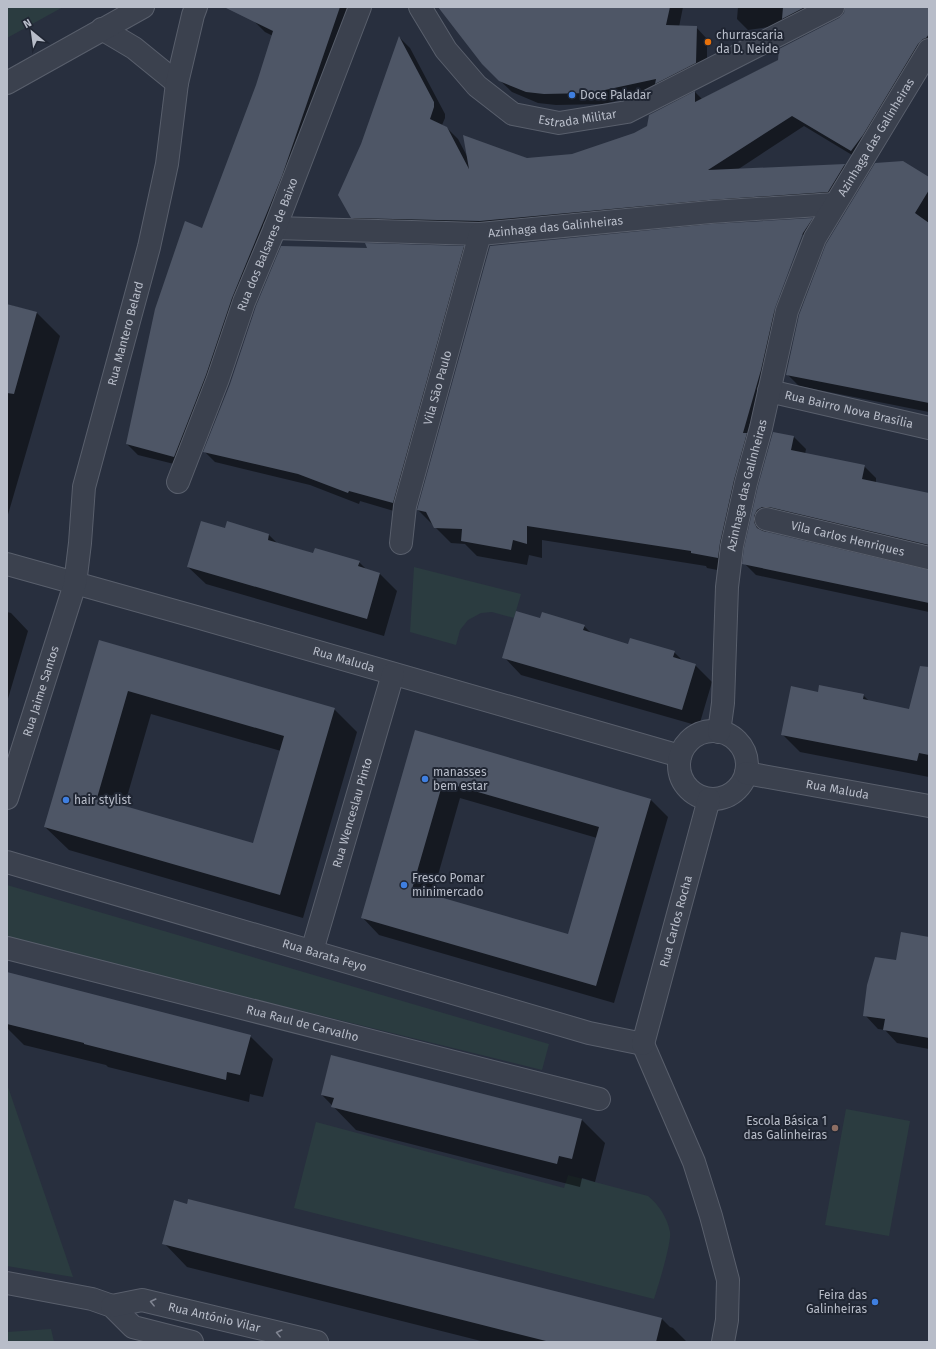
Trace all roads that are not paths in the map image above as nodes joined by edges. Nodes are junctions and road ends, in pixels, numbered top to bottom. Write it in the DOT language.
graph roads {
  1 [pos="143,7"];
  2 [pos="196,7"];
  3 [pos="360,7"];
  4 [pos="420,7"];
  5 [pos="833,7"];
  6 [pos="102,29"];
  7 [pos="929,50"];
  8 [pos="7,82"];
  9 [pos="178,83"];
  10 [pos="835,204"];
  11 [pos="275,228"];
  12 [pos="480,234"];
  13 [pos="769,391"];
  14 [pos="929,428"];
  15 [pos="178,482"];
  16 [pos="766,519"];
  17 [pos="401,543"];
  18 [pos="929,558"];
  19 [pos="7,564"];
  20 [pos="75,584"];
  21 [pos="393,674"];
  22 [pos="719,732"];
  23 [pos="680,756"];
  24 [pos="746,773"];
  25 [pos="7,798"];
  26 [pos="709,799"];
  27 [pos="929,806"];
  28 [pos="7,862"];
  29 [pos="7,948"];
  30 [pos="312,951"];
  31 [pos="643,1044"];
  32 [pos="599,1099"];
  33 [pos="7,1283"];
  34 [pos="112,1306"];
  35 [pos="192,1342"];
  36 [pos="317,1342"];
  37 [pos="723,1342"];
  1 -- 6 [label="street"];
  2 -- 9 [label="street, Rua Mantero Belard"];
  3 -- 11 [label="street, Rua dos Balsares de Baixo"];
  4 -- 5 [label="street, Estrada Militar"];
  6 -- 8 [label="street"];
  6 -- 9 [label="street"];
  7 -- 10 [label="street, Azinhaga das Galinheiras"];
  9 -- 20 [label="street, Rua Mantero Belard"];
  10 -- 12 [label="street, Azinhaga das Galinheiras"];
  10 -- 13 [label="street, Azinhaga das Galinheiras"];
  11 -- 12 [label="street, Azinhaga das Galinheiras"];
  11 -- 15 [label="street, Rua dos Balsares de Baixo"];
  12 -- 17 [label="street, Vila São Paulo"];
  13 -- 14 [label="street, Rua Bairro Nova Brasília"];
  13 -- 22 [label="street, Azinhaga das Galinheiras"];
  16 -- 18 [label="street, Vila Carlos Henriques"];
  19 -- 20 [label="street, Rua Maluda"];
  20 -- 21 [label="street, Rua Maluda"];
  20 -- 25 [label="street, Rua Jaime Santos"];
  21 -- 23 [label="street, Rua Maluda"];
  21 -- 30 [label="street, Rua Wenceslau Pinto"];
  22 -- 23 [label="street"];
  22 -- 24 [label="street"];
  23 -- 26 [label="street"];
  24 -- 26 [label="street"];
  24 -- 27 [label="street, Rua Maluda"];
  26 -- 31 [label="street, Rua Carlos Rocha"];
  28 -- 30 [label="street, Rua Barata Feyo"];
  29 -- 32 [label="street, Rua Raul de Carvalho"];
  30 -- 31 [label="street, Rua Barata Feyo"];
  31 -- 37 [label="street"];
  33 -- 34 [label="street, Rua António Vilar"];
  34 -- 35 [label="street, Rua António Vilar"];
  36 -- 34 [label="street, Rua António Vilar, one-way"];
}
